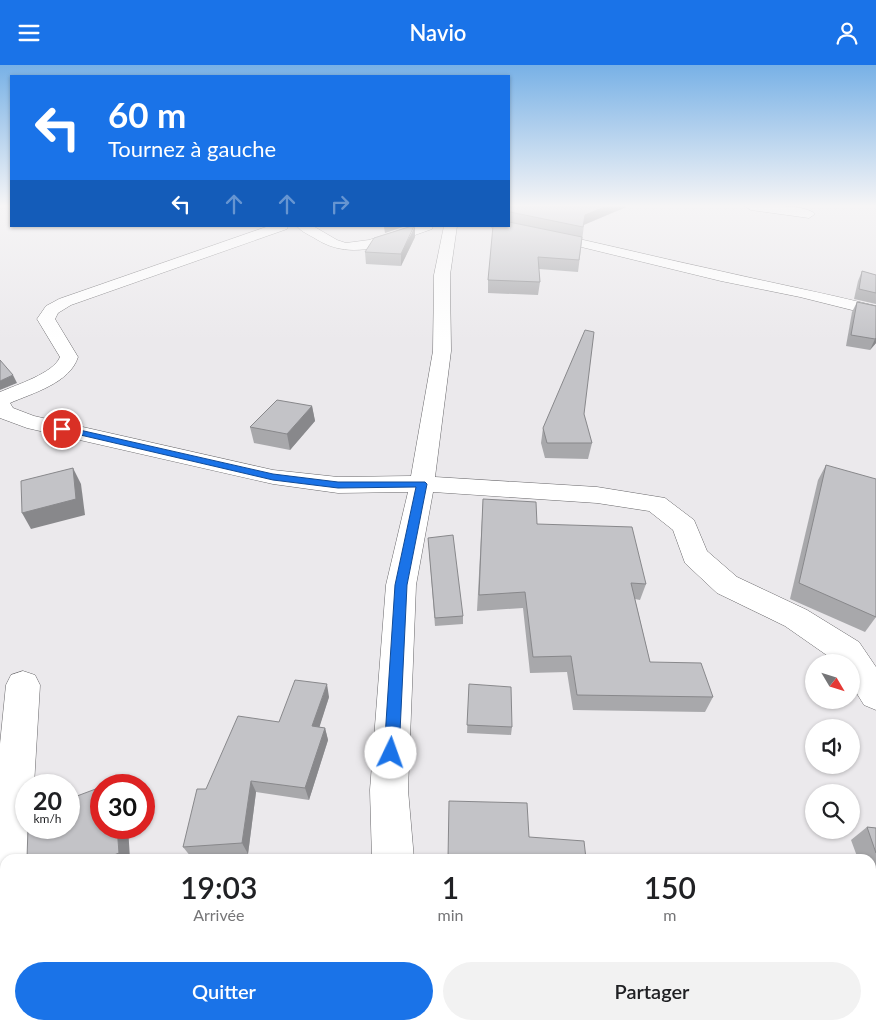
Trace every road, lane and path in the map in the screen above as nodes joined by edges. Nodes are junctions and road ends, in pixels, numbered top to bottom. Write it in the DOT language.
graph roads {
  1 [pos="211,251"];
  2 [pos="446,251"];
  3 [pos="616,251"];
  4 [pos="876,311"];
  5 [pos="0,402"];
  6 [pos="422,484"];
  7 [pos="22,685"];
  8 [pos="876,695"];
  9 [pos="9,854"];
  10 [pos="393,854"];
  1 -- 5 [label="street"];
  2 -- 6 [label="street"];
  3 -- 4 [label="street"];
  5 -- 6 [label="street"];
  6 -- 8 [label="street"];
  6 -- 10 [label="street"];
  7 -- 9 [label="street"];
}
